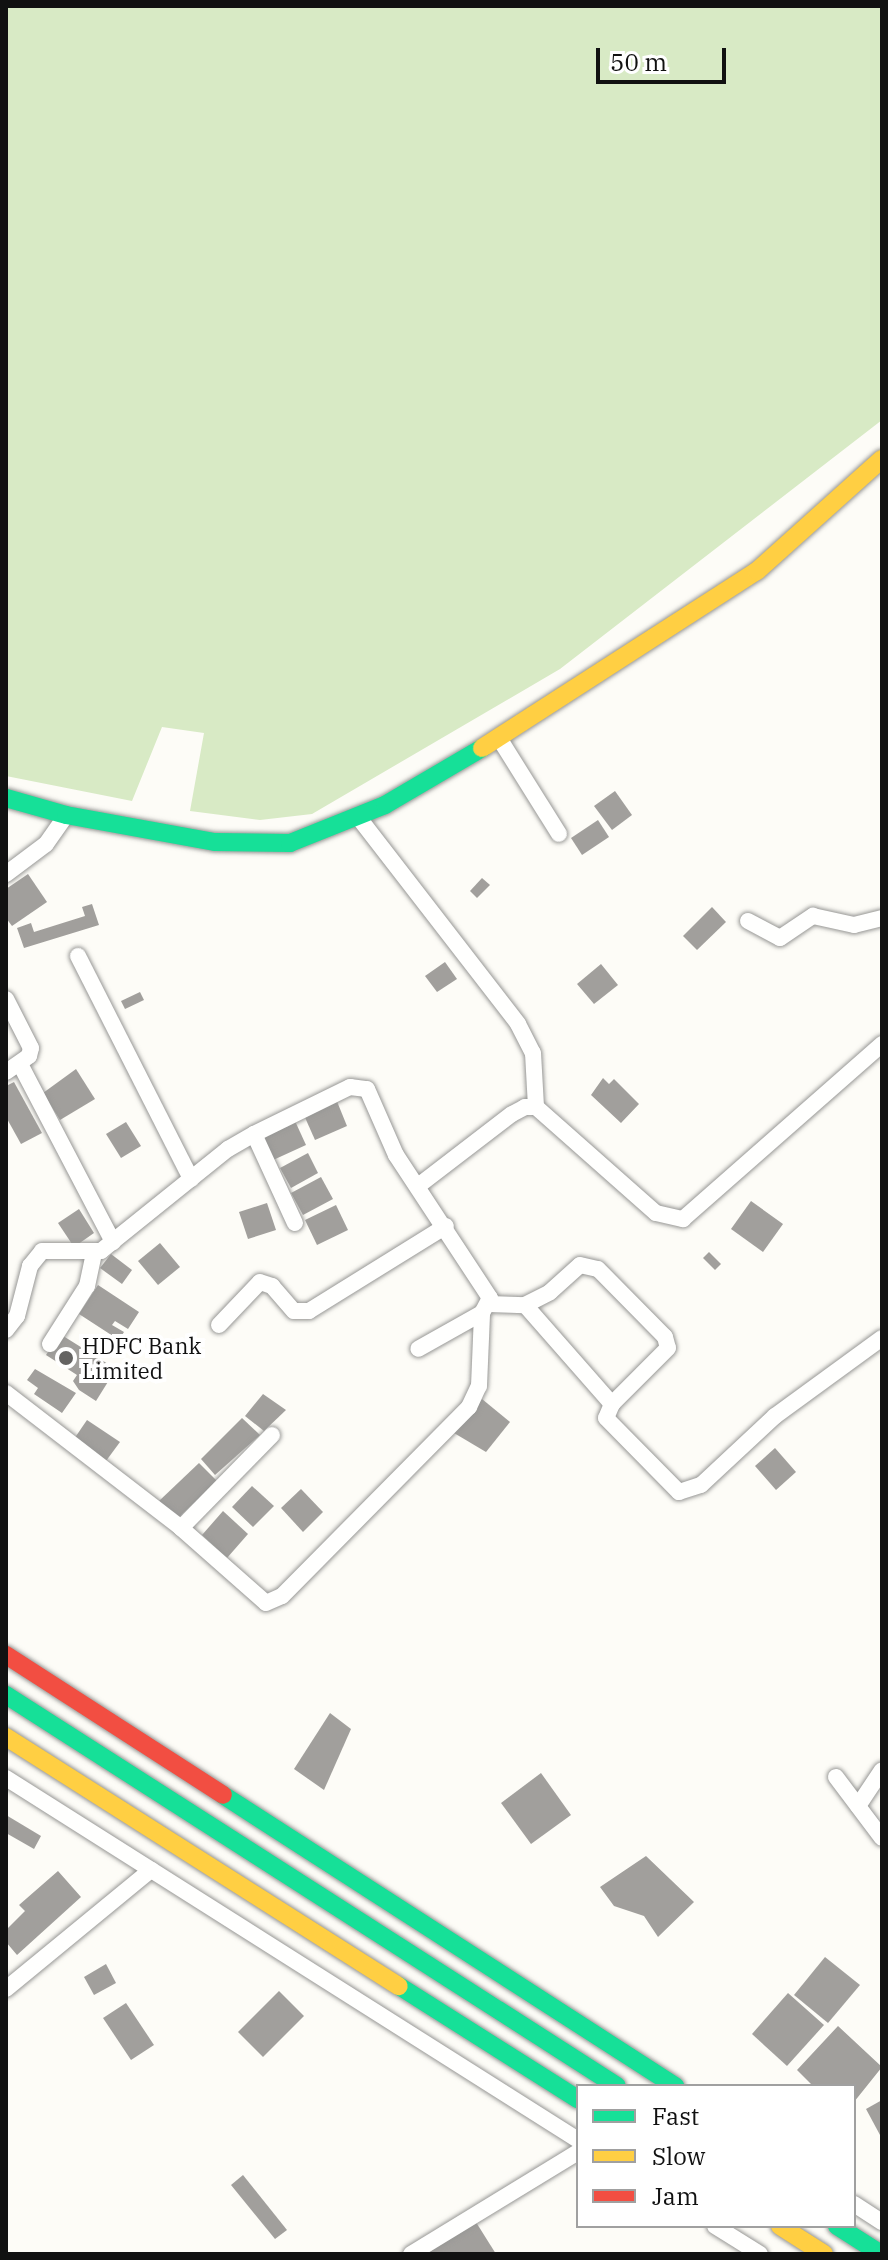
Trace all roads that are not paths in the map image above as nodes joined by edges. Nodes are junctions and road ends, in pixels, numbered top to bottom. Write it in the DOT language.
graph roads {
  1 [pos="882,459"];
  2 [pos="499,738"];
  3 [pos="6,798"];
  4 [pos="66,815"];
  5 [pos="359,818"];
  6 [pos="559,834"];
  7 [pos="6,874"];
  8 [pos="882,918"];
  9 [pos="748,921"];
  10 [pos="78,956"];
  11 [pos="6,999"];
  12 [pos="882,1044"];
  13 [pos="13,1068"];
  14 [pos="536,1107"];
  15 [pos="254,1134"];
  16 [pos="191,1179"];
  17 [pos="418,1186"];
  18 [pos="295,1223"];
  19 [pos="446,1226"];
  20 [pos="113,1242"];
  21 [pos="94,1254"];
  22 [pos="525,1305"];
  23 [pos="485,1309"];
  24 [pos="8,1323"];
  25 [pos="219,1325"];
  26 [pos="882,1338"];
  27 [pos="50,1344"];
  28 [pos="418,1349"];
  29 [pos="6,1393"];
  30 [pos="612,1404"];
  31 [pos="272,1435"];
  32 [pos="181,1528"];
  33 [pos="6,1655"];
  34 [pos="6,1695"];
  35 [pos="6,1737"];
  36 [pos="882,1770"];
  37 [pos="836,1777"];
  38 [pos="6,1778"];
  39 [pos="858,1806"];
  40 [pos="882,1838"];
  41 [pos="151,1870"];
  42 [pos="6,1989"];
  43 [pos="614,2084"];
  44 [pos="672,2084"];
  45 [pos="576,2098"];
  46 [pos="576,2139"];
  47 [pos="576,2153"];
  48 [pos="856,2205"];
  49 [pos="882,2222"];
  50 [pos="718,2228"];
  51 [pos="783,2228"];
  52 [pos="840,2228"];
  53 [pos="411,2254"];
  54 [pos="760,2254"];
  55 [pos="824,2254"];
  56 [pos="881,2254"];
  1 -- 2 [label="main road"];
  2 -- 5 [label="main road"];
  2 -- 6 [label="street"];
  3 -- 4 [label="main road"];
  4 -- 5 [label="main road"];
  4 -- 7 [label="street"];
  5 -- 14 [label="street"];
  8 -- 9 [label="street"];
  10 -- 16 [label="street"];
  11 -- 13 [label="street"];
  12 -- 14 [label="street"];
  13 -- 20 [label="street"];
  14 -- 17 [label="street"];
  15 -- 16 [label="street"];
  15 -- 17 [label="street"];
  15 -- 18 [label="street"];
  16 -- 20 [label="street"];
  17 -- 19 [label="street"];
  19 -- 23 [label="street"];
  19 -- 25 [label="street"];
  20 -- 21 [label="street"];
  21 -- 24 [label="street"];
  21 -- 27 [label="street"];
  22 -- 23 [label="street"];
  22 -- 30 [label="street"];
  22 -- 30 [label="street"];
  23 -- 28 [label="street"];
  23 -- 32 [label="street"];
  26 -- 30 [label="street"];
  29 -- 32 [label="street"];
  31 -- 32 [label="street"];
  33 -- 44 [label="main road"];
  34 -- 43 [label="main road"];
  35 -- 45 [label="main road"];
  36 -- 39 [label="street"];
  37 -- 39 [label="street"];
  38 -- 41 [label="street"];
  39 -- 40 [label="street"];
  41 -- 42 [label="street"];
  41 -- 46 [label="street"];
  47 -- 53 [label="street"];
  48 -- 49 [label="street"];
  50 -- 54 [label="street"];
  51 -- 55 [label="main road"];
  52 -- 56 [label="main road"];
}
